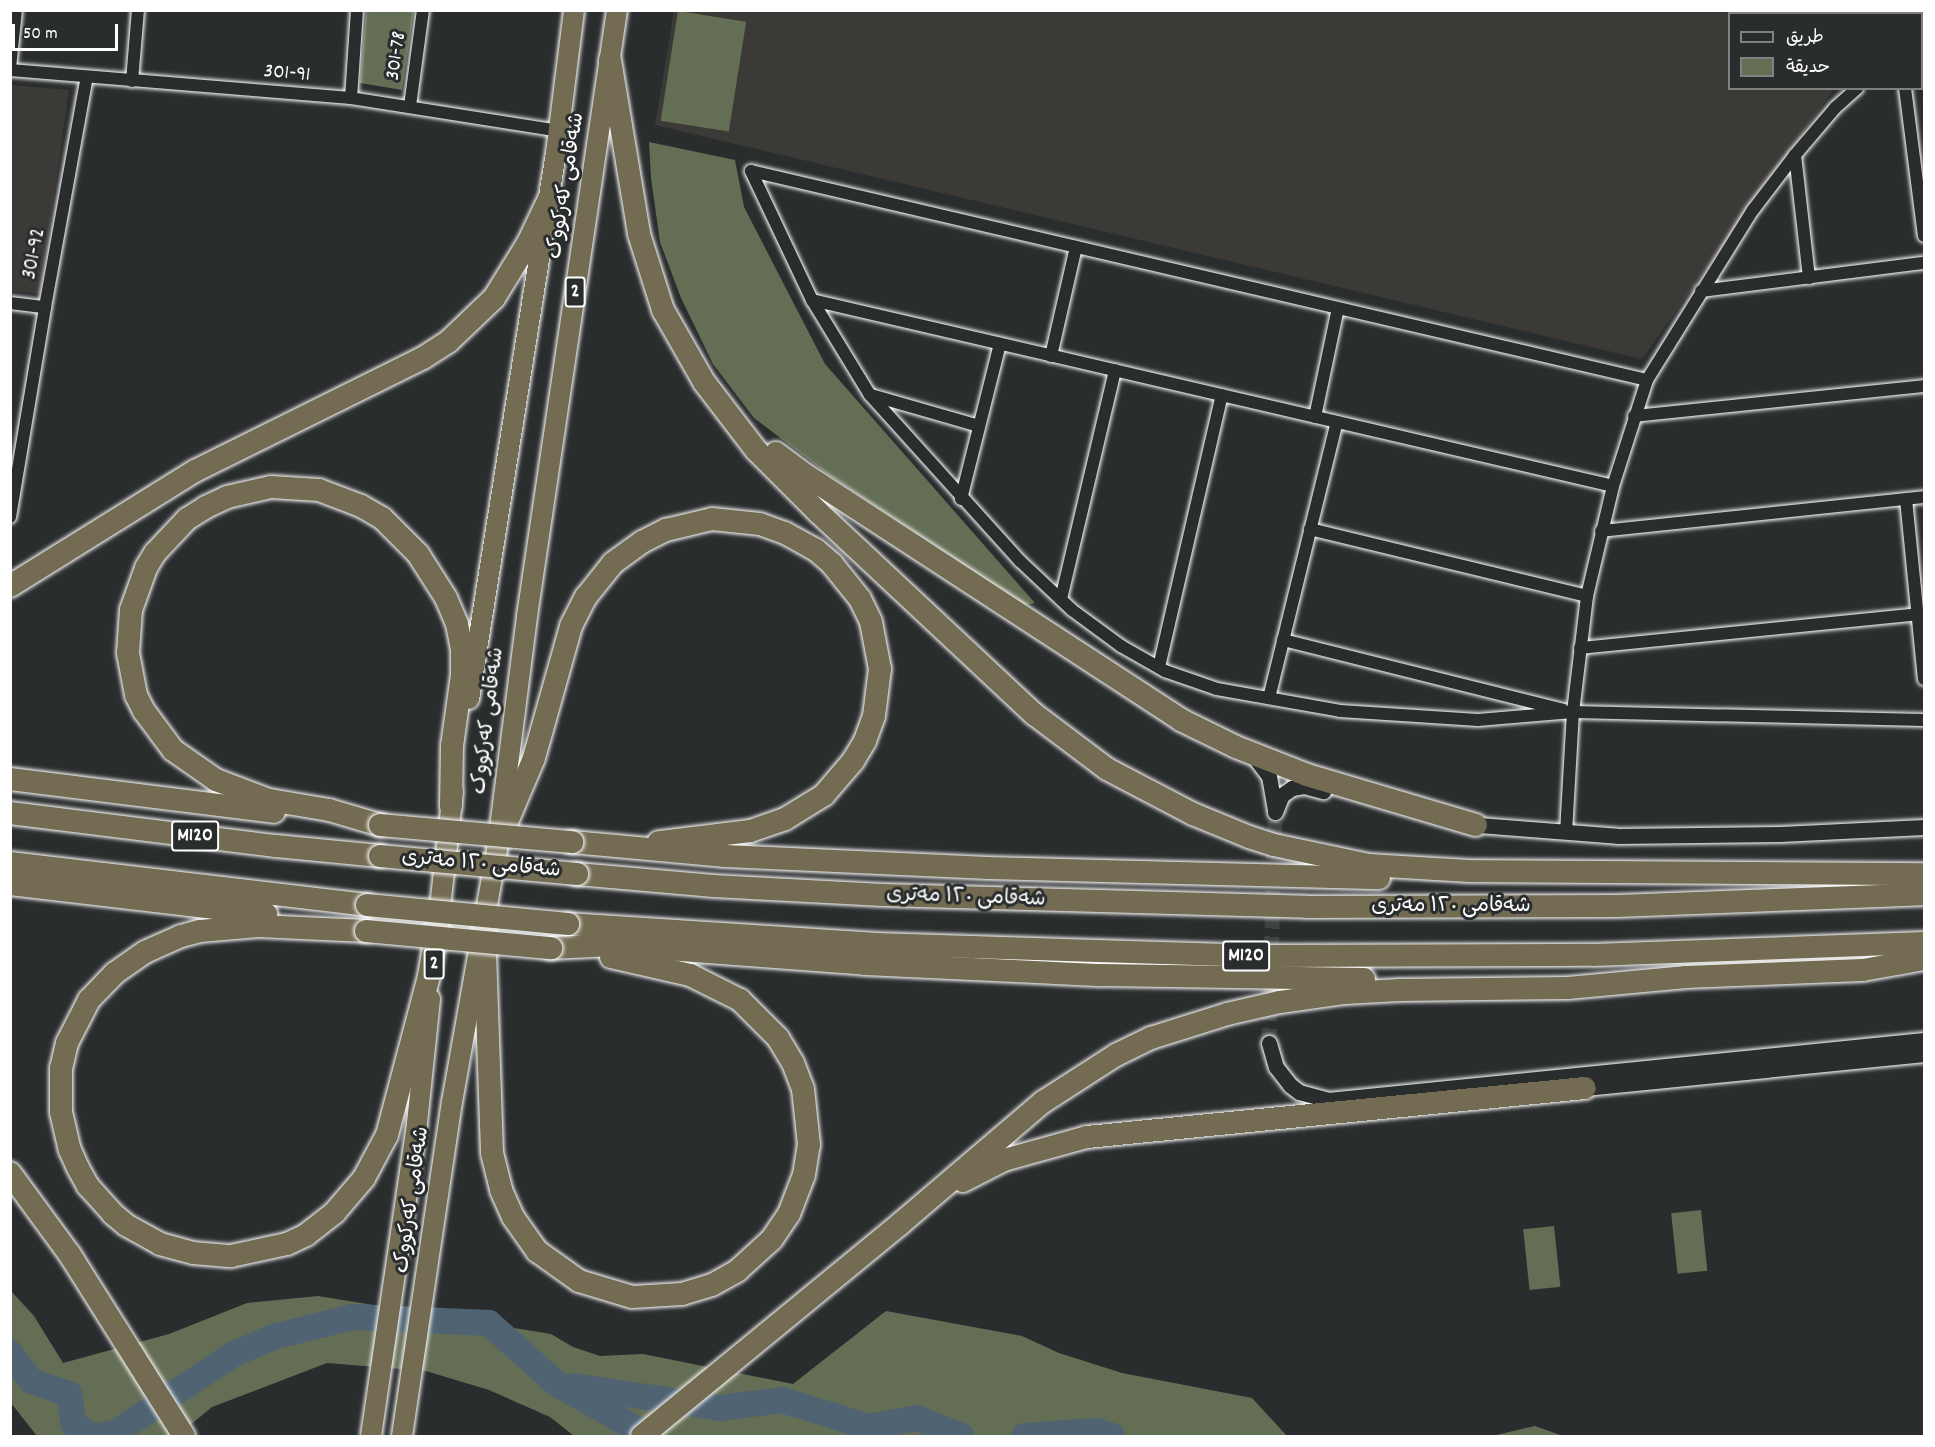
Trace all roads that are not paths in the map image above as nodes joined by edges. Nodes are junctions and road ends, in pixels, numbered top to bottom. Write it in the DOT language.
graph roads {
  1 [pos="16,10"];
  2 [pos="138,10"];
  3 [pos="357,10"];
  4 [pos="423,10"];
  5 [pos="574,10"];
  6 [pos="617,10"];
  7 [pos="610,60"];
  8 [pos="10,69"];
  9 [pos="87,77"];
  10 [pos="132,81"];
  11 [pos="1855,90"];
  12 [pos="1905,90"];
  13 [pos="351,98"];
  14 [pos="410,106"];
  15 [pos="559,131"];
  16 [pos="1795,155"];
  17 [pos="549,199"];
  18 [pos="1924,236"];
  19 [pos="1076,247"];
  20 [pos="1924,263"];
  21 [pos="1809,278"];
  22 [pos="1701,291"];
  23 [pos="812,300"];
  24 [pos="10,303"];
  25 [pos="45,307"];
  26 [pos="1338,308"];
  27 [pos="1000,344"];
  28 [pos="1050,356"];
  29 [pos="1114,370"];
  30 [pos="1647,380"];
  31 [pos="1924,386"];
  32 [pos="870,395"];
  33 [pos="1222,395"];
  34 [pos="721,405"];
  35 [pos="1634,416"];
  36 [pos="1315,417"];
  37 [pos="1337,422"];
  38 [pos="979,426"];
  39 [pos="1612,486"];
  40 [pos="1924,497"];
  41 [pos="149,498"];
  42 [pos="962,499"];
  43 [pos="1906,499"];
  44 [pos="11,511"];
  45 [pos="1310,529"];
  46 [pos="1601,531"];
  47 [pos="10,568"];
  48 [pos="10,586"];
  49 [pos="1587,596"];
  50 [pos="1061,599"];
  51 [pos="1919,614"];
  52 [pos="1283,640"];
  53 [pos="1580,648"];
  54 [pos="1159,668"];
  55 [pos="1924,679"];
  56 [pos="1269,698"];
  57 [pos="1573,712"];
  58 [pos="1924,720"];
  59 [pos="1251,753"];
  60 [pos="10,779"];
  61 [pos="451,806"];
  62 [pos="10,813"];
  63 [pos="380,825"];
  64 [pos="1476,825"];
  65 [pos="1924,827"];
  66 [pos="1566,833"];
  67 [pos="498,843"];
  68 [pos="629,846"];
  69 [pos="10,863"];
  70 [pos="1722,874"];
  71 [pos="1924,874"];
  72 [pos="10,884"];
  73 [pos="1924,894"];
  74 [pos="439,916"];
  75 [pos="484,922"];
  76 [pos="366,931"];
  77 [pos="1924,943"];
  78 [pos="550,948"];
  79 [pos="1924,959"];
  80 [pos="1686,977"];
  81 [pos="1924,1040"];
  82 [pos="1269,1043"];
  83 [pos="1924,1054"];
  84 [pos="1585,1088"];
  85 [pos="10,1173"];
  86 [pos="900,1224"];
  87 [pos="184,1437"];
  88 [pos="371,1437"];
  89 [pos="402,1437"];
  90 [pos="642,1437"];
  1 -- 8 [label="street"];
  2 -- 10 [label="street"];
  3 -- 13 [label="street"];
  4 -- 14 [label="street, 301-78"];
  5 -- 15 [label="highway, شەقامی کەرکووک / 2"];
  6 -- 7 [label="highway, شەقامی کەرکووک / 2"];
  7 -- 34 [label="highway"];
  7 -- 67 [label="highway, شەقامی کەرکووک / 2"];
  8 -- 9 [label="street, 301-91"];
  9 -- 10 [label="street, 301-91"];
  9 -- 25 [label="street, 301-92"];
  10 -- 13 [label="street, 301-91"];
  11 -- 16 [label="street"];
  12 -- 18 [label="street"];
  13 -- 14 [label="street, 301-91"];
  14 -- 15 [label="street, 301-91"];
  15 -- 17 [label="highway, شەقامی کەرکووک / 2"];
  16 -- 21 [label="street"];
  16 -- 22 [label="street"];
  17 -- 41 [label="highway"];
  17 -- 61 [label="highway, شەقامی کەرکووک / 2"];
  19 -- 23 [label="street"];
  19 -- 26 [label="street"];
  19 -- 28 [label="street"];
  20 -- 21 [label="street"];
  21 -- 22 [label="street"];
  22 -- 30 [label="street"];
  23 -- 27 [label="street"];
  23 -- 32 [label="street"];
  24 -- 25 [label="street"];
  25 -- 44 [label="street, 301-92"];
  26 -- 30 [label="street"];
  26 -- 36 [label="street"];
  27 -- 28 [label="street"];
  27 -- 38 [label="street"];
  28 -- 29 [label="street"];
  29 -- 33 [label="street"];
  29 -- 50 [label="street"];
  30 -- 35 [label="street"];
  31 -- 35 [label="street"];
  32 -- 38 [label="street"];
  32 -- 42 [label="street"];
  33 -- 36 [label="street"];
  33 -- 54 [label="street"];
  34 -- 59 [label="highway"];
  34 -- 70 [label="highway"];
  35 -- 39 [label="street"];
  36 -- 37 [label="street"];
  37 -- 39 [label="street"];
  37 -- 45 [label="street"];
  38 -- 42 [label="street"];
  39 -- 46 [label="street"];
  40 -- 43 [label="street"];
  41 -- 47 [label="highway"];
  41 -- 48 [label="highway"];
  42 -- 50 [label="street"];
  43 -- 46 [label="street"];
  43 -- 51 [label="street"];
  45 -- 49 [label="street"];
  45 -- 52 [label="street"];
  46 -- 49 [label="street"];
  49 -- 53 [label="street"];
  50 -- 54 [label="street"];
  51 -- 53 [label="street"];
  51 -- 55 [label="street"];
  52 -- 56 [label="street"];
  52 -- 57 [label="street"];
  53 -- 57 [label="street"];
  54 -- 56 [label="street"];
  56 -- 57 [label="street"];
  57 -- 58 [label="street"];
  57 -- 66 [label="street"];
  59 -- 64 [label="highway"];
  59 -- 64 [label="street"];
  60 -- 63 [label="highway"];
  61 -- 63 [label="highway"];
  61 -- 74 [label="highway, شەقامی کەرکووک / 2"];
  62 -- 73 [label="highway, شەقامی ١٢٠ مەتری / M120, bridge"];
  63 -- 68 [label="highway, bridge"];
  64 -- 66 [label="street"];
  65 -- 66 [label="street"];
  67 -- 68 [label="highway"];
  67 -- 75 [label="highway, شەقامی کەرکووک / 2"];
  68 -- 70 [label="highway"];
  69 -- 77 [label="highway, M120, bridge"];
  70 -- 71 [label="highway"];
  72 -- 76 [label="highway"];
  74 -- 76 [label="highway"];
  74 -- 88 [label="highway, شەقامی کەرکووک / 2"];
  75 -- 78 [label="highway"];
  75 -- 89 [label="highway, شەقامی کەرکووک / 2"];
  76 -- 78 [label="highway, bridge"];
  78 -- 80 [label="highway"];
  79 -- 80 [label="highway"];
  80 -- 86 [label="highway"];
  81 -- 82 [label="street"];
  83 -- 84 [label="street"];
  84 -- 86 [label="highway"];
  85 -- 87 [label="highway"];
  86 -- 90 [label="highway"];
}
